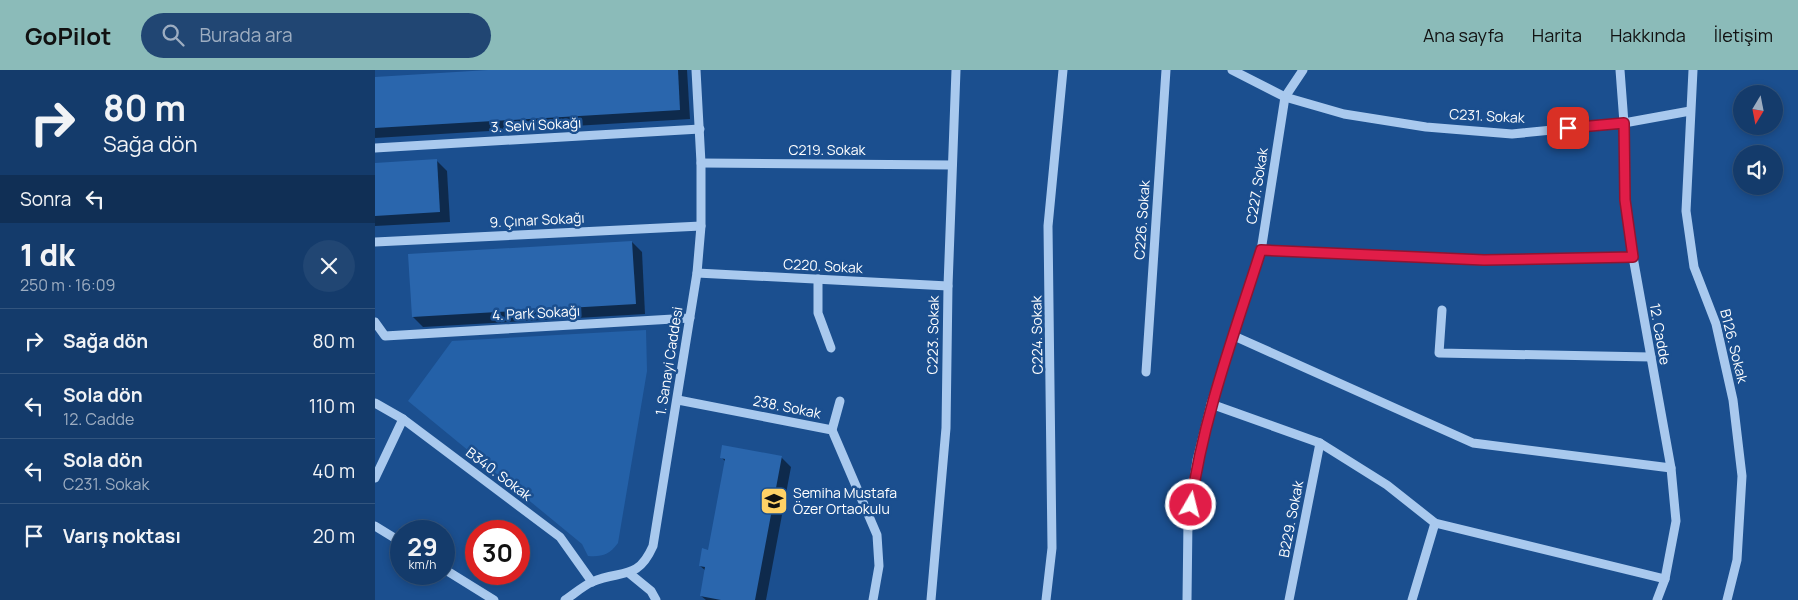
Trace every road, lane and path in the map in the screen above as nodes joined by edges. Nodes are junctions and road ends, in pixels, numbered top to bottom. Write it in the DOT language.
graph roads {
  1 [pos="695,70"];
  2 [pos="956,70"];
  3 [pos="1063,70"];
  4 [pos="1166,70"];
  5 [pos="1232,70"];
  6 [pos="1303,70"];
  7 [pos="1620,70"];
  8 [pos="1693,70"];
  9 [pos="1285,97"];
  10 [pos="1690,111"];
  11 [pos="1624,123"];
  12 [pos="699,128"];
  13 [pos="375,148"];
  14 [pos="701,163"];
  15 [pos="952,165"];
  16 [pos="701,226"];
  17 [pos="375,242"];
  18 [pos="1261,250"];
  19 [pos="1633,257"];
  20 [pos="697,273"];
  21 [pos="818,280"];
  22 [pos="948,286"];
  23 [pos="1442,310"];
  24 [pos="690,318"];
  25 [pos="375,322"];
  26 [pos="1234,336"];
  27 [pos="831,348"];
  28 [pos="1651,358"];
  29 [pos="1147,372"];
  30 [pos="678,400"];
  31 [pos="840,401"];
  32 [pos="375,403"];
  33 [pos="1211,404"];
  34 [pos="403,419"];
  35 [pos="832,430"];
  36 [pos="1320,444"];
  37 [pos="1671,468"];
  38 [pos="375,478"];
  39 [pos="1435,523"];
  40 [pos="375,526"];
  41 [pos="390,535"];
  42 [pos="629,572"];
  43 [pos="455,576"];
  44 [pos="1665,579"];
  45 [pos="591,582"];
  46 [pos="494,600"];
  47 [pos="565,600"];
  48 [pos="656,600"];
  49 [pos="873,600"];
  50 [pos="931,600"];
  51 [pos="1046,600"];
  52 [pos="1187,600"];
  53 [pos="1289,600"];
  54 [pos="1412,600"];
  55 [pos="1657,600"];
  56 [pos="1727,600"];
  1 -- 12 [label="street, 1. Sanayi Caddesi"];
  2 -- 15 [label="street, C223. Sokak"];
  3 -- 51 [label="street, C224. Sokak"];
  4 -- 29 [label="street, C226. Sokak"];
  5 -- 9 [label="street, C231. Sokak"];
  6 -- 9 [label="street"];
  7 -- 11 [label="street, 12. Cadde"];
  8 -- 10 [label="street, B126. Sokak"];
  9 -- 11 [label="street, C231. Sokak"];
  9 -- 18 [label="street, C227. Sokak"];
  10 -- 11 [label="street, C231. Sokak"];
  10 -- 56 [label="street, B126. Sokak"];
  11 -- 19 [label="street, 12. Cadde"];
  12 -- 13 [label="street, 3. Selvi Sokağı"];
  12 -- 14 [label="street, 1. Sanayi Caddesi"];
  14 -- 15 [label="street, C219. Sokak"];
  14 -- 16 [label="street, 1. Sanayi Caddesi"];
  15 -- 22 [label="street, C223. Sokak"];
  16 -- 17 [label="street, 9. Çınar Sokağı"];
  16 -- 20 [label="street, 1. Sanayi Caddesi"];
  18 -- 19 [label="street"];
  18 -- 26 [label="street, C227. Sokak"];
  19 -- 28 [label="street, 12. Cadde"];
  20 -- 21 [label="street, C220. Sokak"];
  20 -- 24 [label="street, 1. Sanayi Caddesi"];
  21 -- 22 [label="street, C220. Sokak"];
  21 -- 27 [label="street"];
  22 -- 50 [label="street, C223. Sokak"];
  23 -- 28 [label="street"];
  24 -- 25 [label="street, 4. Park Sokağı"];
  24 -- 30 [label="street, 1. Sanayi Caddesi"];
  26 -- 33 [label="street, C227. Sokak"];
  26 -- 37 [label="street"];
  28 -- 37 [label="street, 12. Cadde"];
  30 -- 35 [label="street, 238. Sokak"];
  30 -- 42 [label="street, 1. Sanayi Caddesi"];
  31 -- 35 [label="street"];
  32 -- 34 [label="street, B340. Sokak"];
  33 -- 36 [label="street"];
  33 -- 52 [label="street, C227. Sokak"];
  34 -- 38 [label="street"];
  34 -- 45 [label="street, B340. Sokak"];
  35 -- 49 [label="street, 238. Sokak"];
  36 -- 39 [label="street"];
  36 -- 53 [label="street, B229. Sokak"];
  37 -- 44 [label="street, 12. Cadde"];
  39 -- 44 [label="street"];
  39 -- 54 [label="street"];
  40 -- 41 [label="street"];
  42 -- 45 [label="street, 1. Sanayi Caddesi"];
  42 -- 48 [label="street"];
  43 -- 46 [label="street"];
  44 -- 55 [label="street, 12. Cadde"];
  45 -- 47 [label="street, 1. Sanayi Caddesi"];
}
